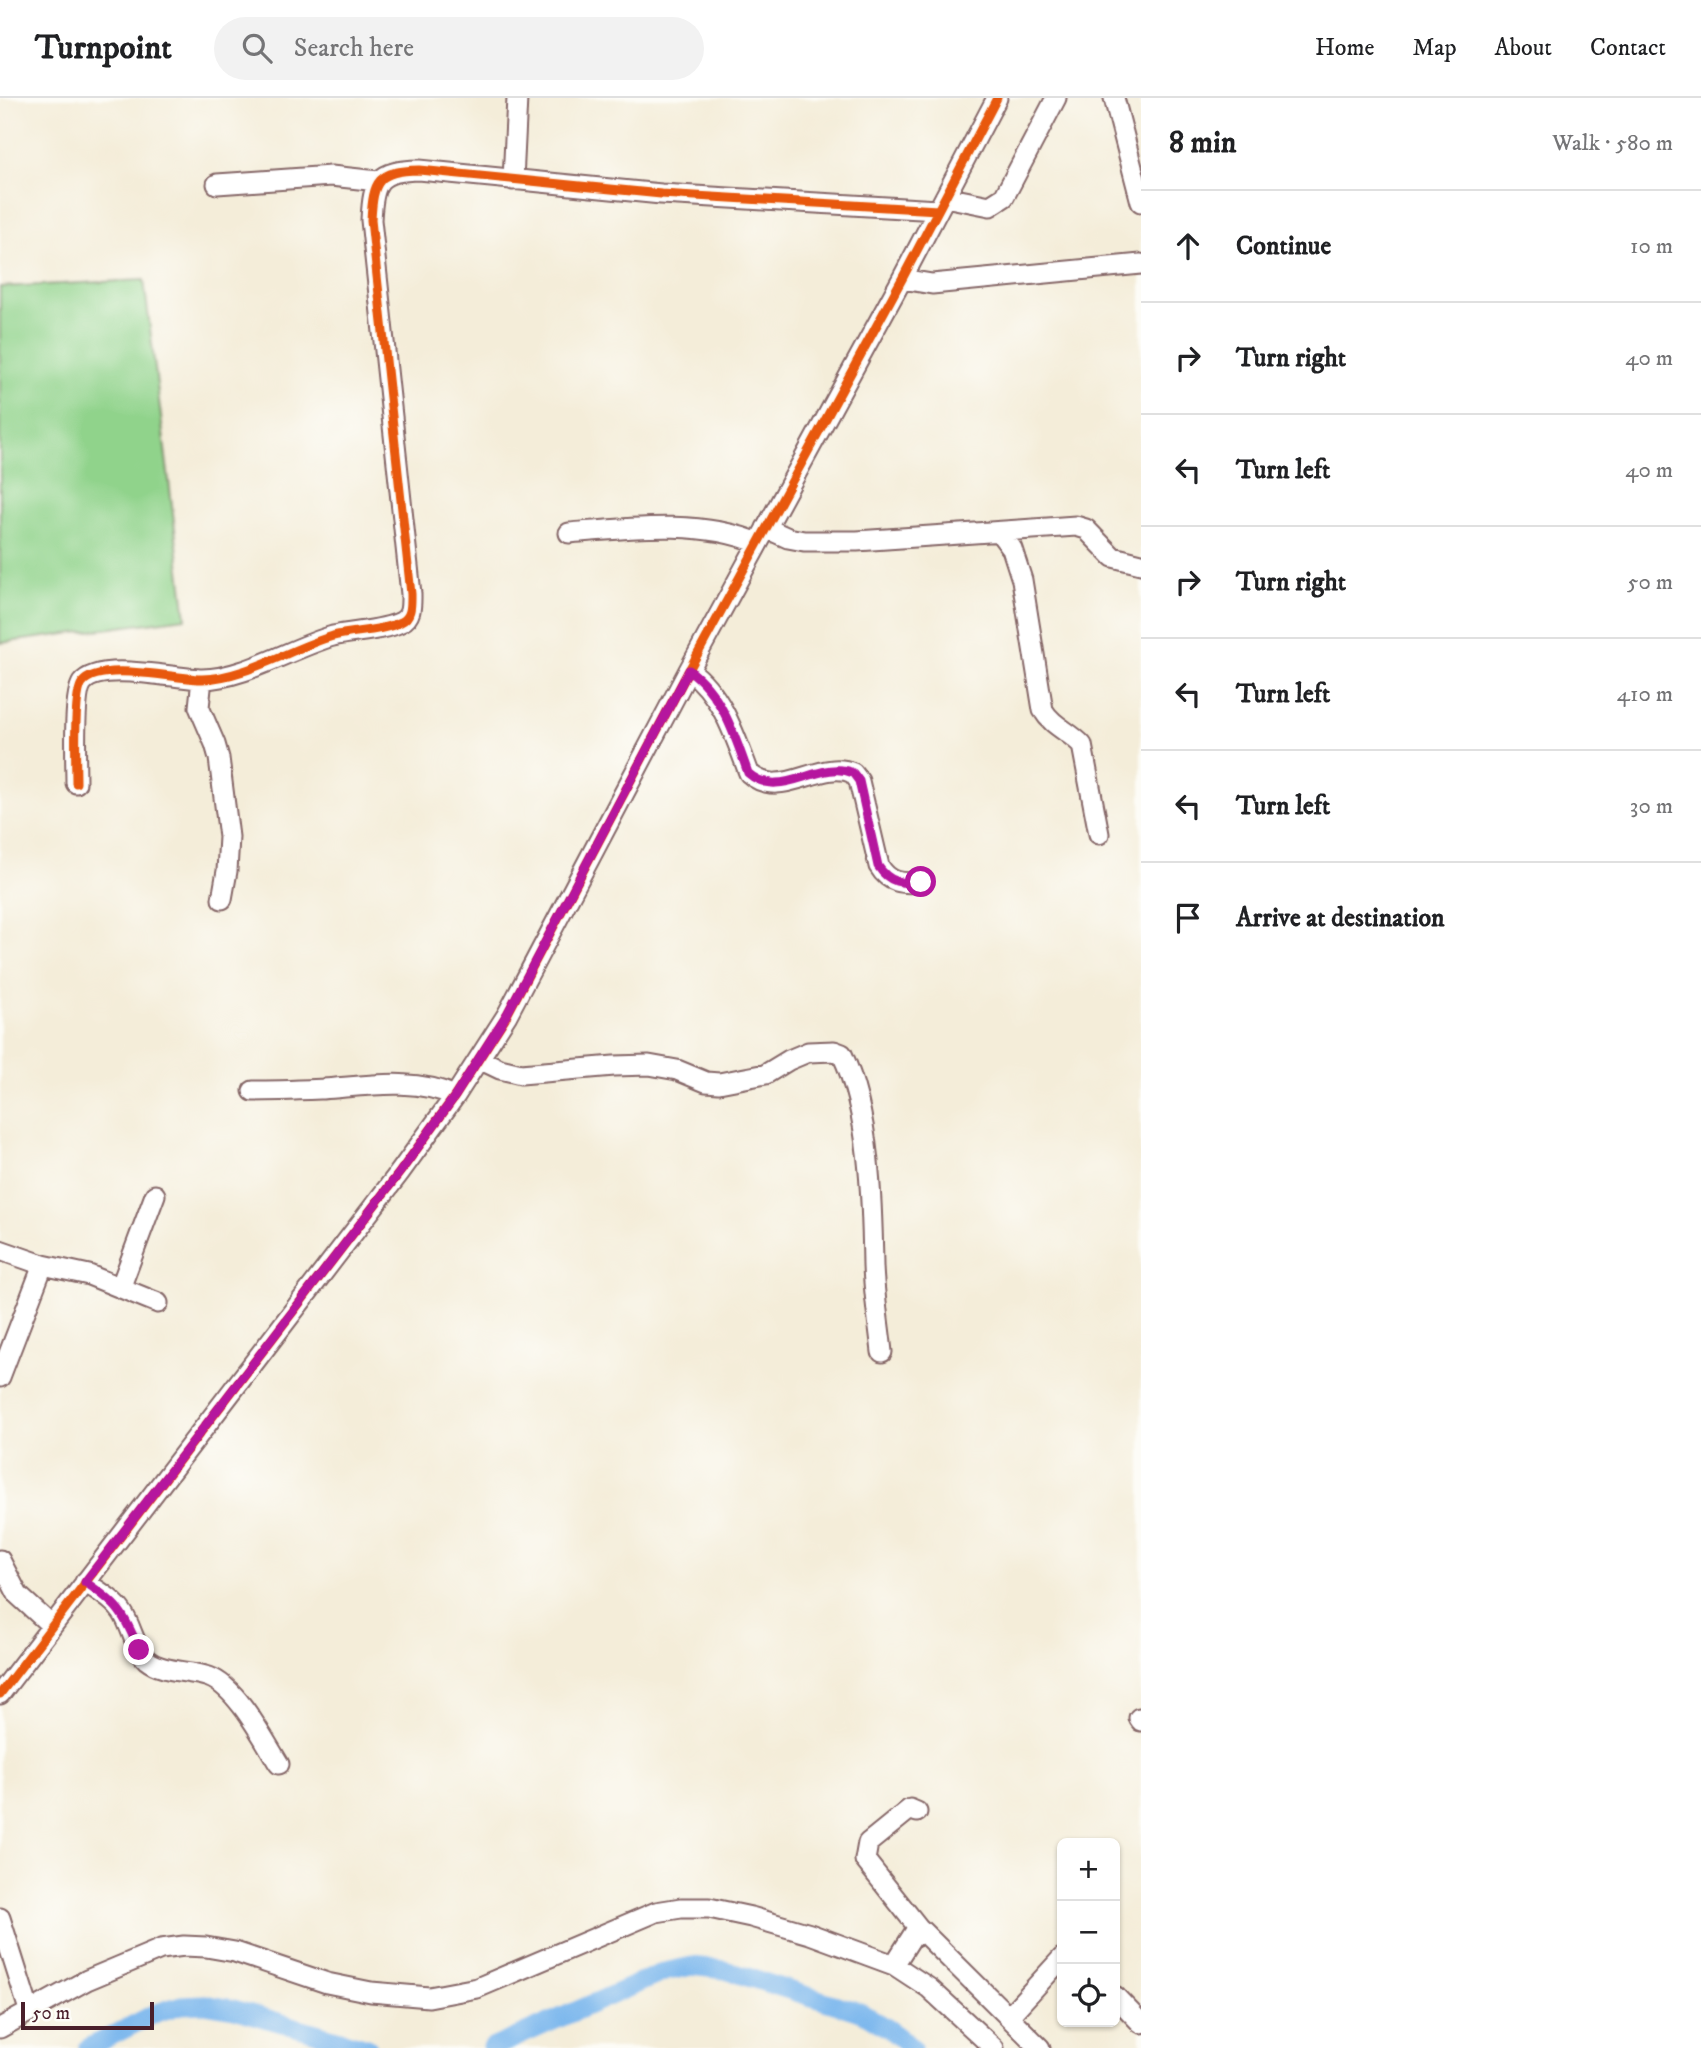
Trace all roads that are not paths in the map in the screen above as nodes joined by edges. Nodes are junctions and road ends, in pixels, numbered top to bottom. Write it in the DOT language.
graph roads {
  1 [pos="517,98"];
  2 [pos="997,98"];
  3 [pos="1056,98"];
  4 [pos="1114,98"];
  5 [pos="513,180"];
  6 [pos="378,181"];
  7 [pos="217,184"];
  8 [pos="1141,202"];
  9 [pos="942,204"];
  10 [pos="1141,264"];
  11 [pos="902,279"];
  12 [pos="569,533"];
  13 [pos="1000,533"];
  14 [pos="762,536"];
  15 [pos="1141,564"];
  16 [pos="689,670"];
  17 [pos="202,680"];
  18 [pos="76,783"];
  19 [pos="1099,834"];
  20 [pos="921,882"];
  21 [pos="222,899"];
  22 [pos="479,1059"];
  23 [pos="253,1091"];
  24 [pos="455,1096"];
  25 [pos="155,1195"];
  26 [pos="0,1250"];
  27 [pos="43,1265"];
  28 [pos="121,1286"];
  29 [pos="158,1303"];
  30 [pos="882,1352"];
  31 [pos="0,1377"];
  32 [pos="0,1560"];
  33 [pos="85,1582"];
  34 [pos="52,1626"];
  35 [pos="0,1694"];
  36 [pos="279,1764"];
  37 [pos="917,1812"];
  38 [pos="0,1918"];
  39 [pos="918,1927"];
  40 [pos="1057,1964"];
  41 [pos="894,1965"];
  42 [pos="1120,2001"];
  43 [pos="29,2010"];
  44 [pos="1009,2017"];
  45 [pos="1141,2023"];
  46 [pos="0,2028"];
  47 [pos="993,2048"];
  48 [pos="1040,2048"];
  1 -- 5 [label="street"];
  2 -- 9 [label="street"];
  3 -- 9 [label="street"];
  4 -- 8 [label="street"];
  5 -- 6 [label="street"];
  5 -- 9 [label="street"];
  6 -- 7 [label="street"];
  6 -- 17 [label="street"];
  9 -- 11 [label="street"];
  10 -- 11 [label="street"];
  11 -- 14 [label="street"];
  12 -- 14 [label="street"];
  13 -- 14 [label="street"];
  13 -- 15 [label="street"];
  13 -- 19 [label="street"];
  14 -- 16 [label="street"];
  16 -- 20 [label="street"];
  16 -- 22 [label="street"];
  17 -- 18 [label="street"];
  17 -- 21 [label="street"];
  22 -- 24 [label="street"];
  22 -- 30 [label="street"];
  23 -- 24 [label="street"];
  24 -- 33 [label="street"];
  25 -- 28 [label="street"];
  26 -- 27 [label="street"];
  27 -- 28 [label="street"];
  27 -- 31 [label="street"];
  28 -- 29 [label="street"];
  32 -- 34 [label="street"];
  33 -- 34 [label="street"];
  33 -- 36 [label="street"];
  34 -- 35 [label="street"];
  37 -- 39 [label="street"];
  38 -- 43 [label="street"];
  39 -- 41 [label="street"];
  39 -- 44 [label="street"];
  40 -- 44 [label="street"];
  41 -- 43 [label="street"];
  41 -- 47 [label="street"];
  42 -- 45 [label="street"];
  43 -- 46 [label="street"];
  44 -- 48 [label="street"];
}
